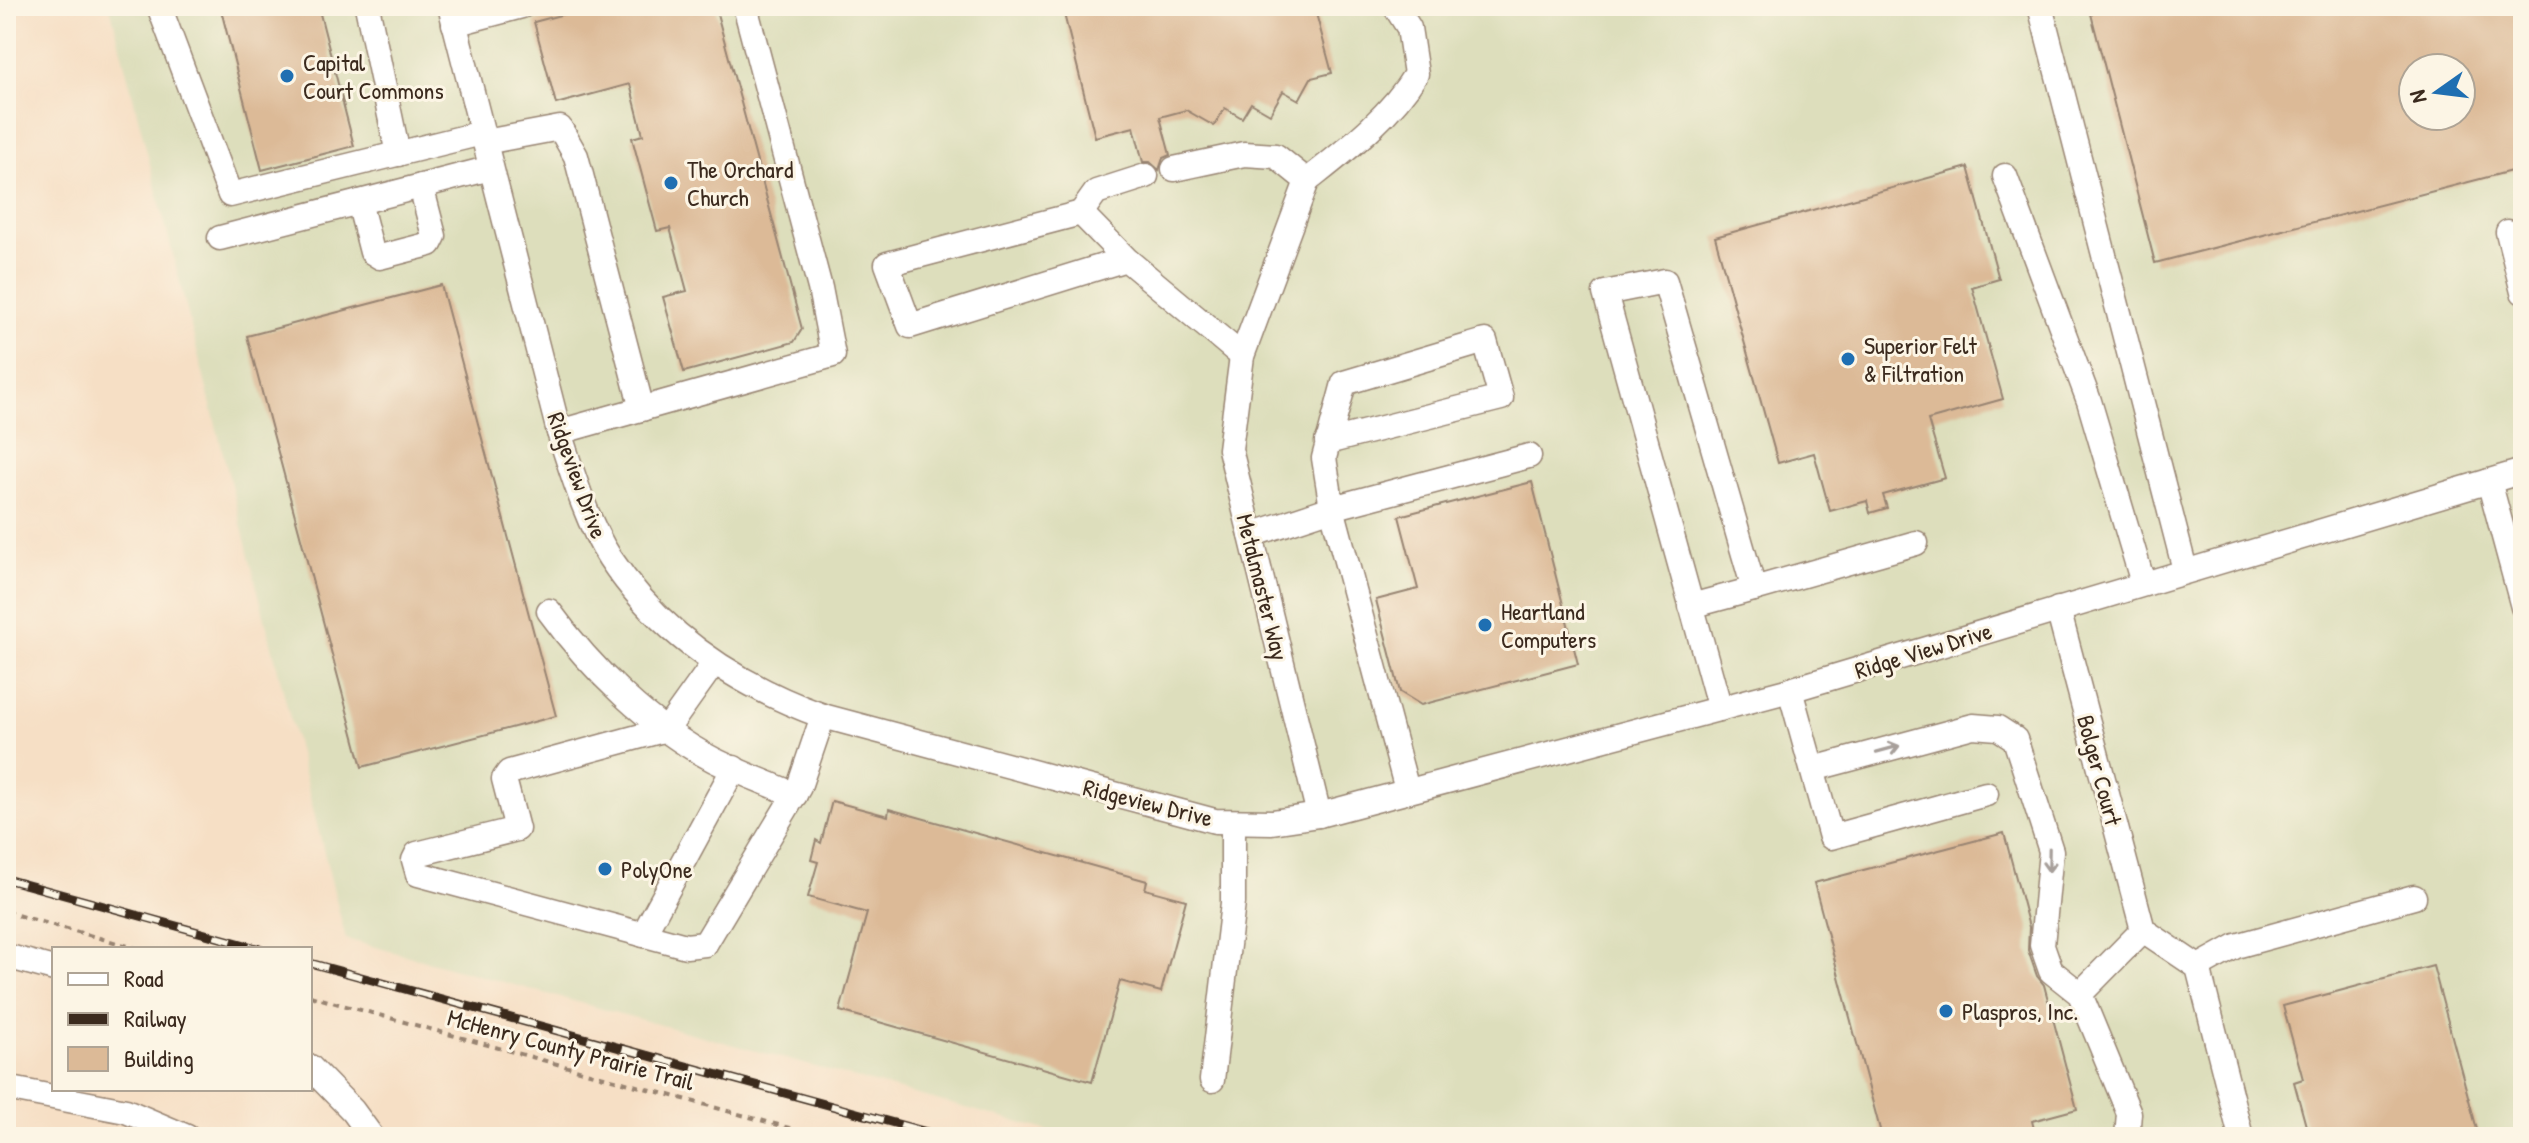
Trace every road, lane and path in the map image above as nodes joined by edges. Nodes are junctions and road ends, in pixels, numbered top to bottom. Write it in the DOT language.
graph roads {
  1 [pos="159,6"];
  2 [pos="367,6"];
  3 [pos="522,6"];
  4 [pos="745,6"];
  5 [pos="1395,6"];
  6 [pos="2040,6"];
  7 [pos="452,15"];
  8 [pos="483,138"];
  9 [pos="398,154"];
  10 [pos="491,168"];
  11 [pos="1174,169"];
  12 [pos="1146,176"];
  13 [pos="2005,176"];
  14 [pos="1307,181"];
  15 [pos="421,186"];
  16 [pos="359,202"];
  17 [pos="1081,213"];
  18 [pos="2508,232"];
  19 [pos="220,238"];
  20 [pos="1126,259"];
  21 [pos="2523,292"];
  22 [pos="1242,356"];
  23 [pos="642,409"];
  24 [pos="559,432"];
  25 [pos="1327,442"];
  26 [pos="1529,456"];
  27 [pos="2523,471"];
  28 [pos="2489,481"];
  29 [pos="1332,508"];
  30 [pos="1251,535"];
  31 [pos="1916,543"];
  32 [pos="2185,570"];
  33 [pos="2143,583"];
  34 [pos="1754,589"];
  35 [pos="1691,606"];
  36 [pos="2523,607"];
  37 [pos="2058,609"];
  38 [pos="549,611"];
  39 [pos="714,663"];
  40 [pos="1790,690"];
  41 [pos="1720,709"];
  42 [pos="823,716"];
  43 [pos="667,729"];
  44 [pos="734,768"];
  45 [pos="1813,769"];
  46 [pos="1407,790"];
  47 [pos="1986,794"];
  48 [pos="795,795"];
  49 [pos="1319,815"];
  50 [pos="1233,822"];
  51 [pos="2414,897"];
  52 [pos="6,912"];
  53 [pos="2143,930"];
  54 [pos="643,935"];
  55 [pos="132,947"];
  56 [pos="6,956"];
  57 [pos="2198,967"];
  58 [pos="52,968"];
  59 [pos="2080,994"];
  60 [pos="312,997"];
  61 [pos="312,1069"];
  62 [pos="1212,1080"];
  63 [pos="6,1088"];
  64 [pos="187,1137"];
  65 [pos="372,1137"];
  66 [pos="822,1137"];
  67 [pos="2127,1137"];
  68 [pos="2241,1137"];
  1 -- 9 [label="street"];
  2 -- 9 [label="street"];
  3 -- 7 [label="street"];
  4 -- 23 [label="street"];
  5 -- 14 [label="street"];
  6 -- 32 [label="street"];
  7 -- 8 [label="street, Ridgeview Drive"];
  8 -- 9 [label="street"];
  8 -- 10 [label="street, Ridgeview Drive"];
  8 -- 23 [label="street"];
  10 -- 15 [label="street"];
  10 -- 24 [label="street, Ridgeview Drive"];
  11 -- 14 [label="street"];
  12 -- 17 [label="street"];
  13 -- 33 [label="street"];
  14 -- 22 [label="street, Metalmaster Way"];
  15 -- 16 [label="street"];
  15 -- 16 [label="street"];
  16 -- 19 [label="street"];
  17 -- 20 [label="street"];
  17 -- 20 [label="street"];
  18 -- 21 [label="street"];
  20 -- 22 [label="street"];
  22 -- 30 [label="street, Metalmaster Way"];
  23 -- 24 [label="street"];
  24 -- 39 [label="street, Ridgeview Drive"];
  25 -- 25 [label="street"];
  25 -- 29 [label="street"];
  26 -- 29 [label="street"];
  27 -- 28 [label="street, Ridge View Drive"];
  28 -- 32 [label="street, Ridge View Drive"];
  28 -- 36 [label="street"];
  29 -- 30 [label="street"];
  29 -- 46 [label="street"];
  30 -- 49 [label="street, Metalmaster Way"];
  31 -- 34 [label="street"];
  32 -- 33 [label="street, Ridge View Drive"];
  33 -- 37 [label="street, Ridge View Drive"];
  34 -- 35 [label="street"];
  34 -- 35 [label="street"];
  35 -- 41 [label="street"];
  37 -- 40 [label="street, Ridge View Drive"];
  37 -- 53 [label="street, Bolger Court"];
  38 -- 43 [label="street"];
  39 -- 42 [label="street, Ridgeview Drive"];
  39 -- 43 [label="street"];
  40 -- 41 [label="street, Ridge View Drive"];
  40 -- 45 [label="street"];
  41 -- 46 [label="street, Ridge View Drive"];
  42 -- 48 [label="street"];
  42 -- 50 [label="street, Ridgeview Drive"];
  43 -- 44 [label="street"];
  43 -- 54 [label="street"];
  44 -- 48 [label="street"];
  44 -- 54 [label="street"];
  45 -- 47 [label="street"];
  45 -- 59 [label="street, one-way"];
  46 -- 49 [label="street, Ridge View Drive"];
  48 -- 54 [label="street"];
  49 -- 50 [label="street, Ridgeview Drive"];
  50 -- 62 [label="street"];
  51 -- 57 [label="street"];
  52 -- 55 [label="path"];
  53 -- 57 [label="street"];
  53 -- 59 [label="street"];
  56 -- 58 [label="street"];
  57 -- 68 [label="street"];
  59 -- 67 [label="street"];
  60 -- 66 [label="path, McHenry County Prairie Trail"];
  61 -- 65 [label="street"];
  63 -- 64 [label="street"];
}
